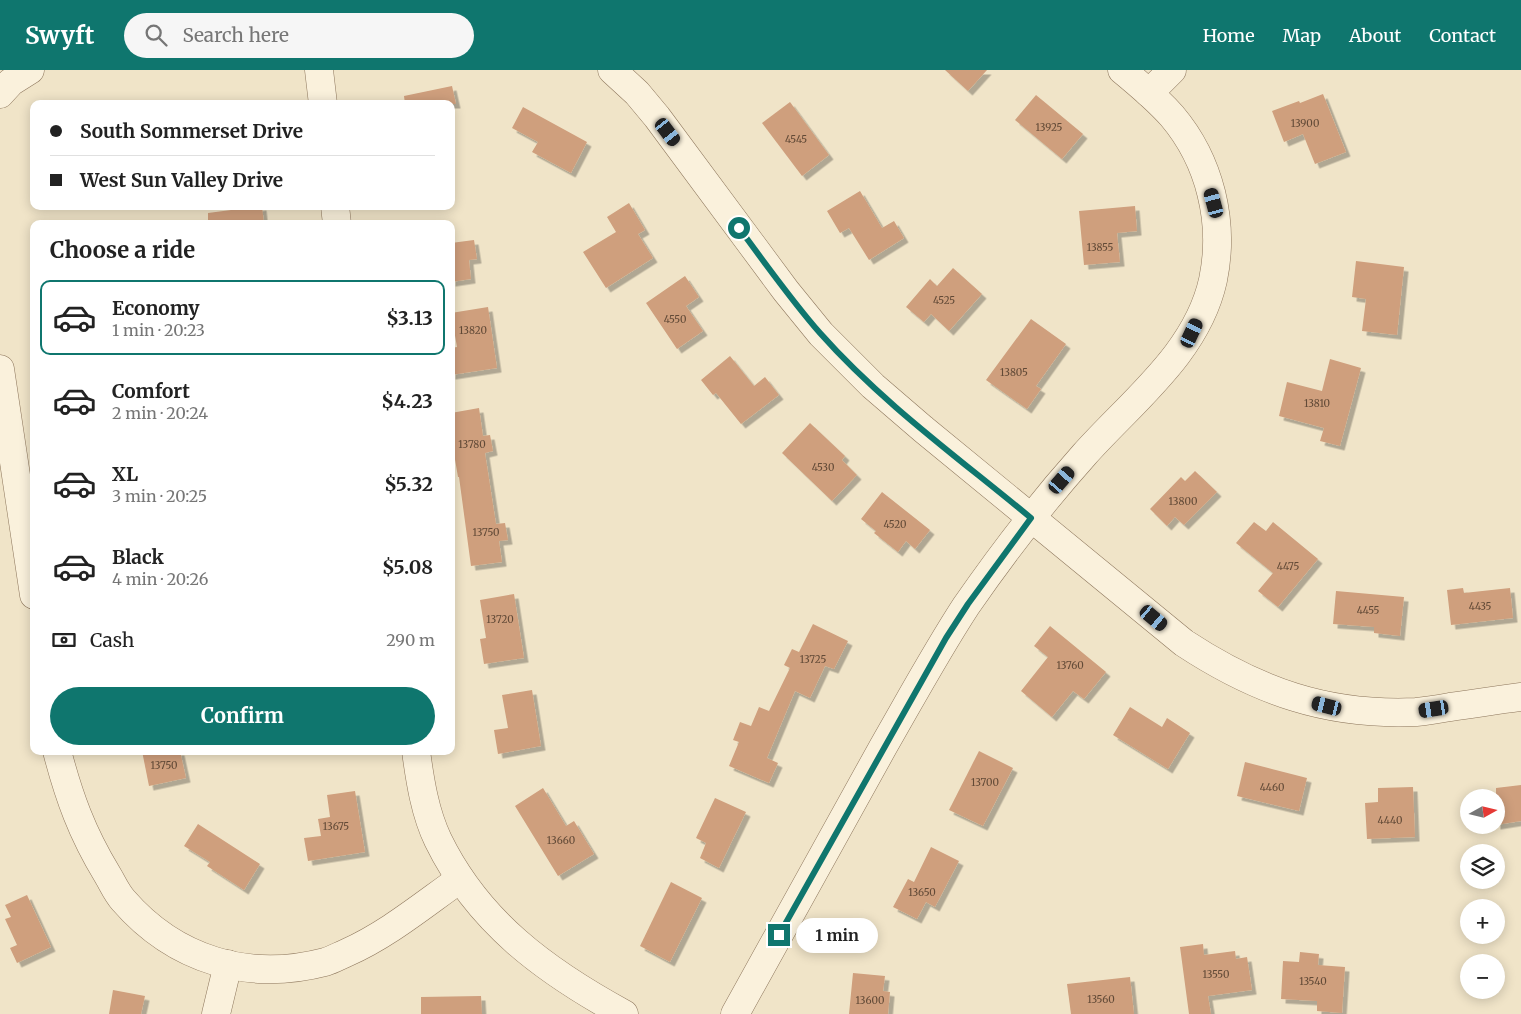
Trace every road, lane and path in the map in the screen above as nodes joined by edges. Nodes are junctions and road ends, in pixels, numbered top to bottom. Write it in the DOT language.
graph roads {
  1 [pos="30,70"];
  2 [pos="319,70"];
  3 [pos="612,70"];
  4 [pos="1122,70"];
  5 [pos="1172,70"];
  6 [pos="1149,93"];
  7 [pos="0,94"];
  8 [pos="323,100"];
  9 [pos="0,369"];
  10 [pos="1031,518"];
  11 [pos="30,568"];
  12 [pos="1521,697"];
  13 [pos="58,755"];
  14 [pos="417,755"];
  15 [pos="460,879"];
  16 [pos="228,964"];
  17 [pos="216,1014"];
  18 [pos="624,1014"];
  19 [pos="735,1014"];
  1 -- 7 [label="street"];
  2 -- 8 [label="street"];
  3 -- 10 [label="street"];
  4 -- 6 [label="street"];
  5 -- 6 [label="street"];
  6 -- 10 [label="street"];
  9 -- 11 [label="street"];
  10 -- 12 [label="street"];
  10 -- 19 [label="street"];
  13 -- 16 [label="street"];
  14 -- 15 [label="street"];
  15 -- 16 [label="street"];
  15 -- 18 [label="street"];
  16 -- 17 [label="street"];
}
